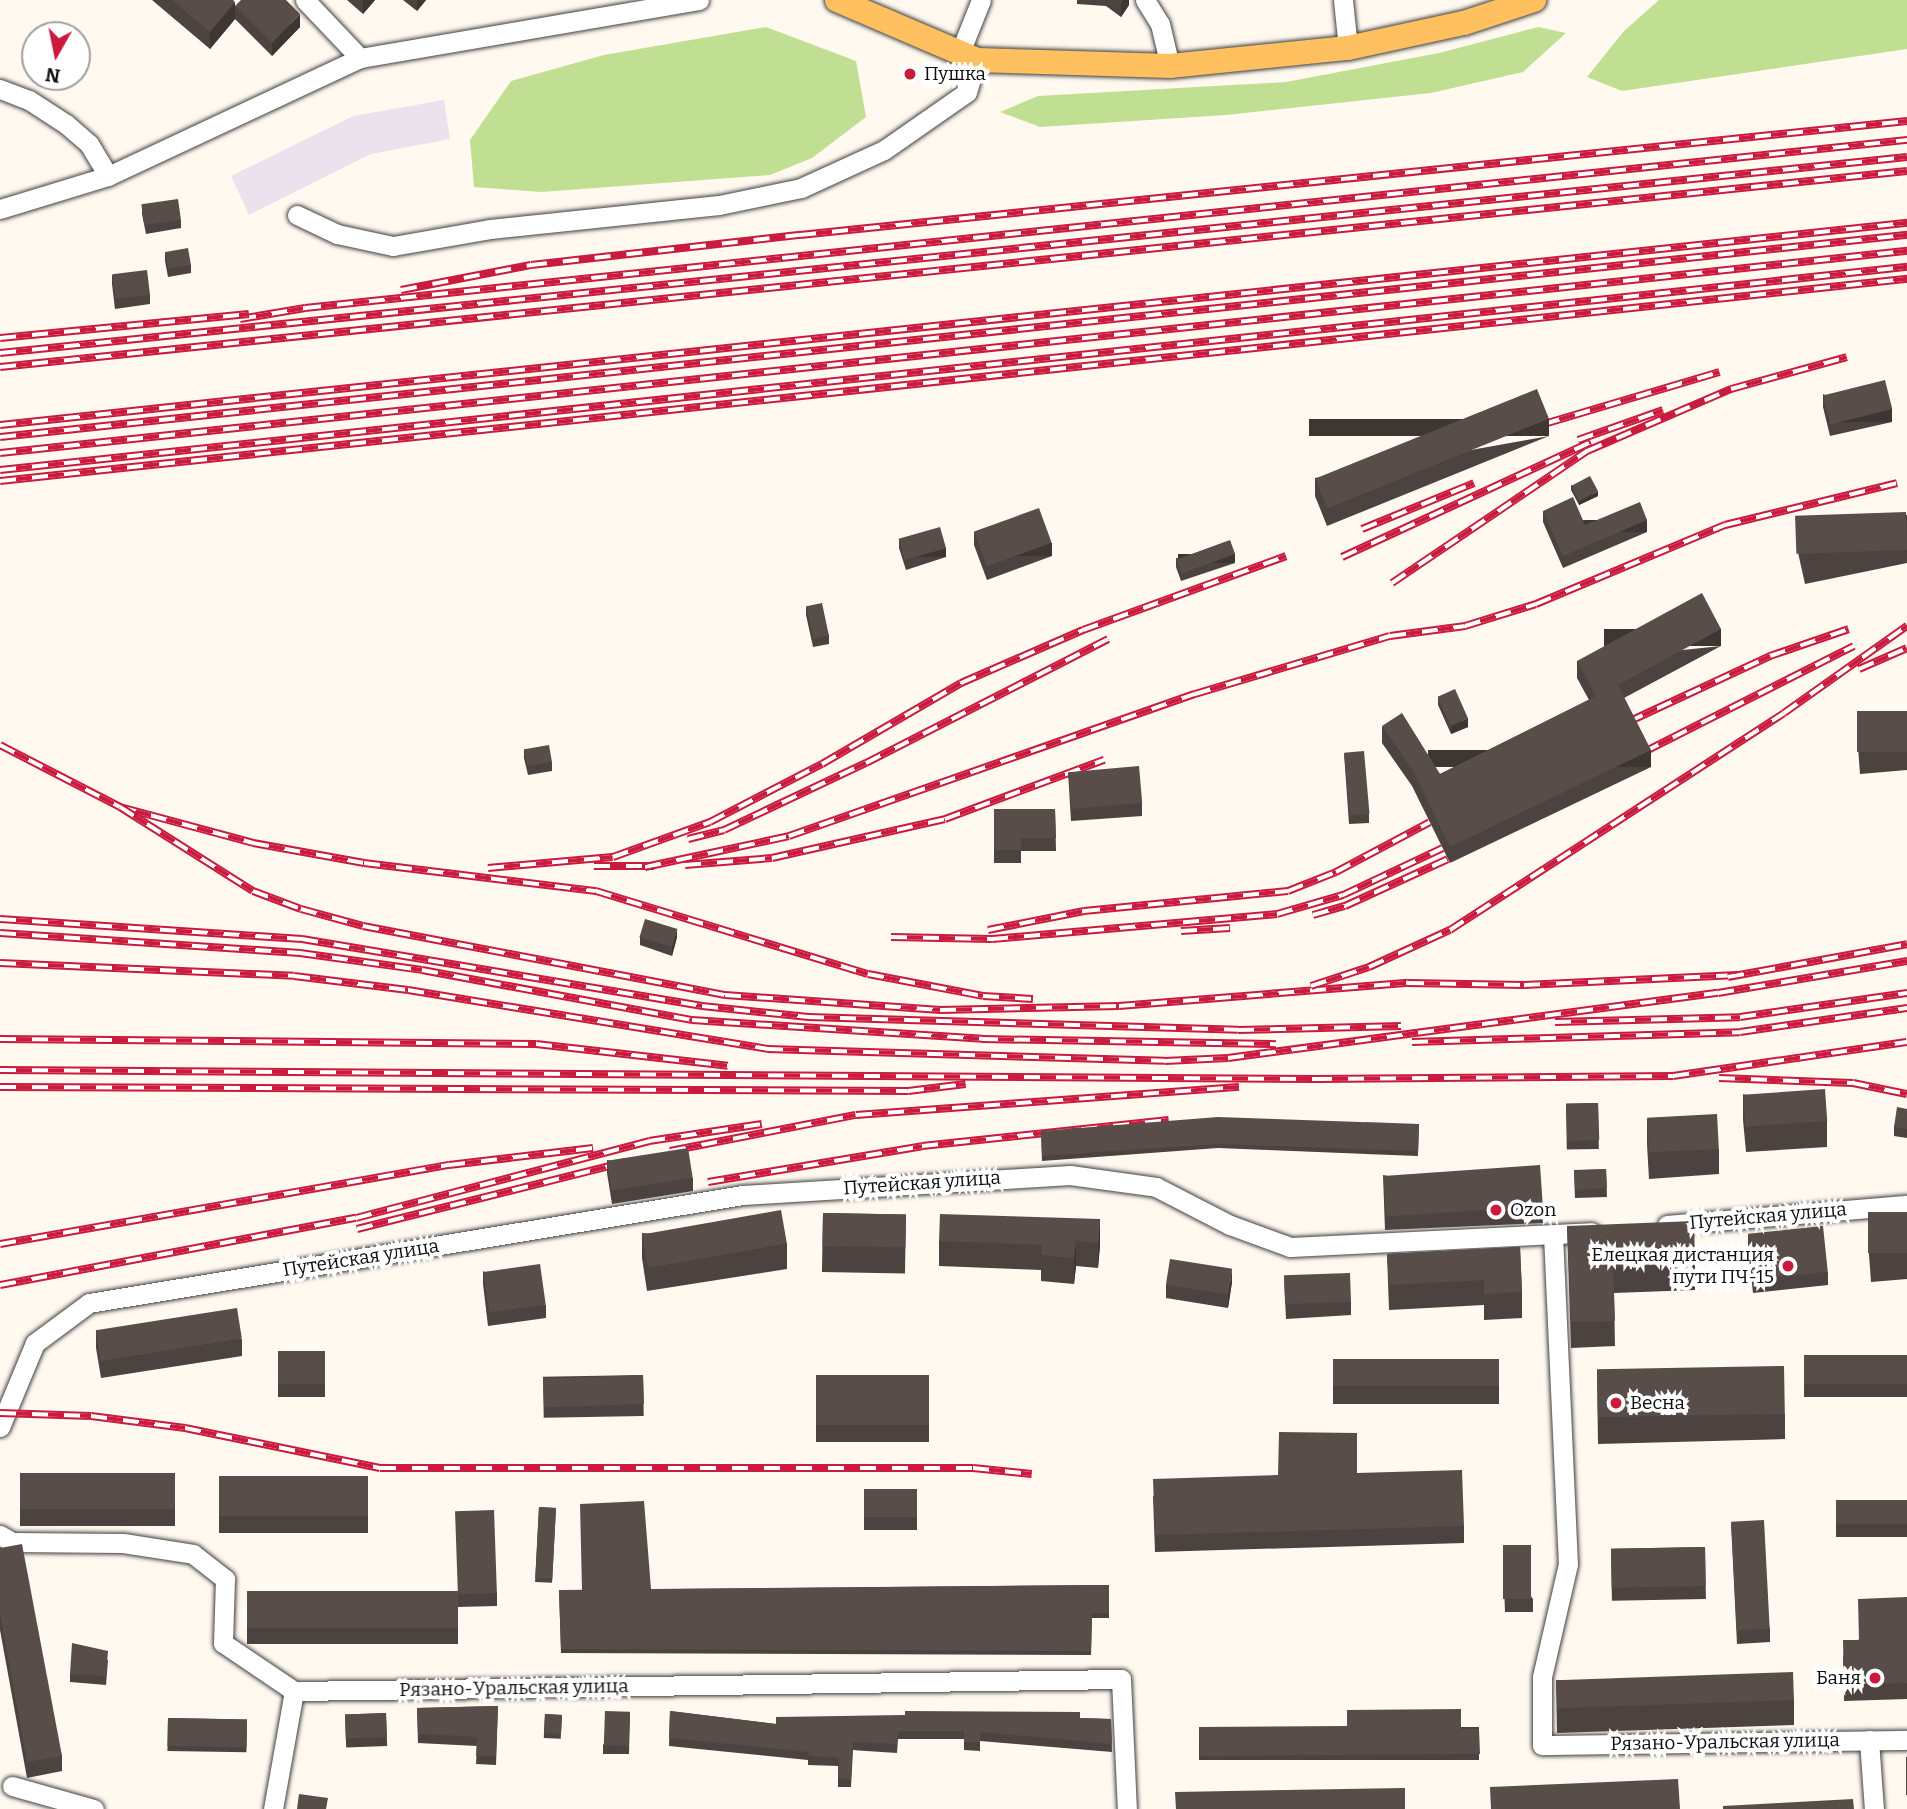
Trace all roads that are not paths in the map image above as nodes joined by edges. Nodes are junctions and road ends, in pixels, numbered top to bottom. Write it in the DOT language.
graph roads {
  1 [pos="306,0"];
  2 [pos="699,0"];
  3 [pos="837,0"];
  4 [pos="1145,0"];
  5 [pos="1343,0"];
  6 [pos="1534,0"];
  7 [pos="982,2"];
  8 [pos="674,4"];
  9 [pos="1348,48"];
  10 [pos="968,57"];
  11 [pos="360,58"];
  12 [pos="1170,66"];
  13 [pos="0,89"];
  14 [pos="108,176"];
  15 [pos="0,209"];
  16 [pos="297,215"];
  17 [pos="1907,1205"];
  18 [pos="1648,1227"];
  19 [pos="1608,1230"];
  20 [pos="1553,1235"];
  21 [pos="0,1427"];
  22 [pos="0,1535"];
  23 [pos="294,1691"];
  24 [pos="1869,1740"];
  25 [pos="1907,1740"];
  26 [pos="12,1786"];
  27 [pos="94,1809"];
  28 [pos="273,1809"];
  29 [pos="1127,1809"];
  30 [pos="1874,1809"];
  1 -- 11 [label="street"];
  2 -- 8 [label="street"];
  3 -- 10 [label="main road"];
  4 -- 12 [label="street"];
  5 -- 9 [label="street"];
  6 -- 9 [label="main road"];
  7 -- 10 [label="street"];
  8 -- 11 [label="street"];
  9 -- 12 [label="main road"];
  10 -- 12 [label="main road"];
  10 -- 16 [label="street"];
  11 -- 14 [label="street"];
  13 -- 14 [label="street"];
  14 -- 15 [label="street"];
  17 -- 18 [label="street, Путейская улица"];
  19 -- 20 [label="street, Путейская улица"];
  20 -- 21 [label="street, Путейская улица"];
  20 -- 24 [label="street, Рязано-Уральская улица"];
  22 -- 23 [label="street"];
  23 -- 28 [label="street"];
  23 -- 29 [label="street, Рязано-Уральская улица"];
  24 -- 25 [label="street, Рязано-Уральская улица"];
  24 -- 30 [label="street"];
  26 -- 27 [label="street"];
}
